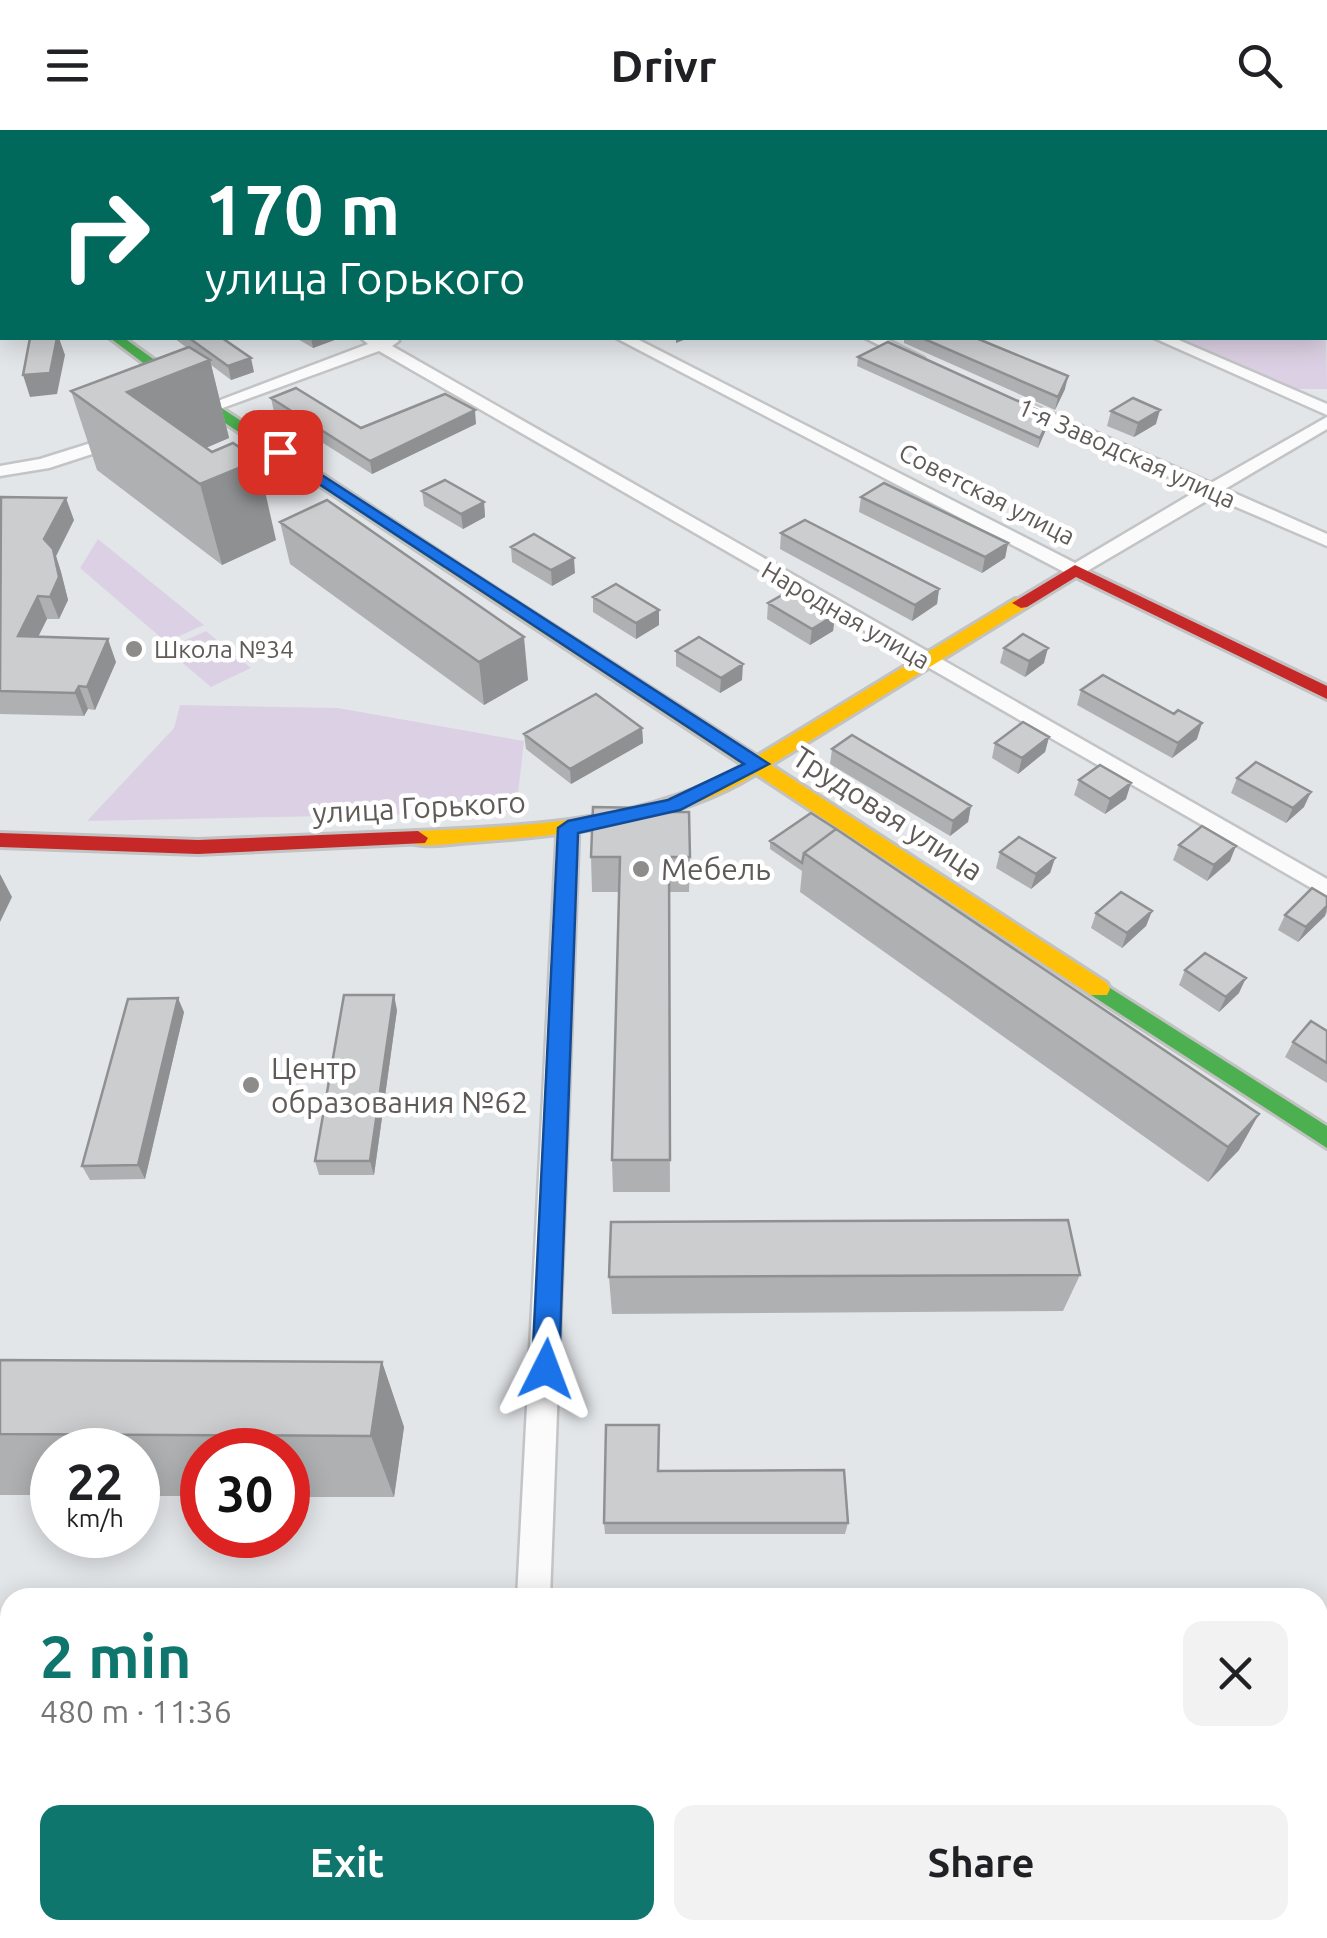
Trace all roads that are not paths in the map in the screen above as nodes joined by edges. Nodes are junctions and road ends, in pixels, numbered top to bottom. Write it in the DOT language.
graph roads {
  1 [pos="119,340"];
  2 [pos="628,340"];
  3 [pos="878,340"];
  4 [pos="1167,340"];
  5 [pos="374,341"];
  6 [pos="927,362"];
  7 [pos="999,395"];
  8 [pos="212,407"];
  9 [pos="1327,410"];
  10 [pos="174,420"];
  11 [pos="1327,422"];
  12 [pos="141,432"];
  13 [pos="0,471"];
  14 [pos="1205,490"];
  15 [pos="1327,542"];
  16 [pos="1075,570"];
  17 [pos="928,662"];
  18 [pos="1327,693"];
  19 [pos="759,764"];
  20 [pos="568,828"];
  21 [pos="0,840"];
  22 [pos="1327,888"];
  23 [pos="1327,1138"];
  24 [pos="533,1588"];
  1 -- 8 [label="street, Трудовая улица"];
  2 -- 16 [label="street, Советская улица"];
  3 -- 6 [label="street"];
  4 -- 9 [label="street"];
  5 -- 8 [label="street"];
  5 -- 17 [label="street, Народная улица"];
  7 -- 14 [label="street, 1-я Заводская улица"];
  8 -- 10 [label="street"];
  8 -- 19 [label="street, Трудовая улица"];
  11 -- 14 [label="street"];
  12 -- 13 [label="street"];
  14 -- 15 [label="street, 1-я Заводская улица"];
  14 -- 16 [label="street"];
  16 -- 17 [label="street, улица Горького"];
  16 -- 18 [label="street, Советская улица"];
  17 -- 19 [label="street, улица Горького"];
  17 -- 22 [label="street, Народная улица"];
  19 -- 20 [label="street, улица Горького"];
  19 -- 23 [label="street, Трудовая улица"];
  20 -- 21 [label="street, улица Горького"];
  20 -- 24 [label="street"];
}
